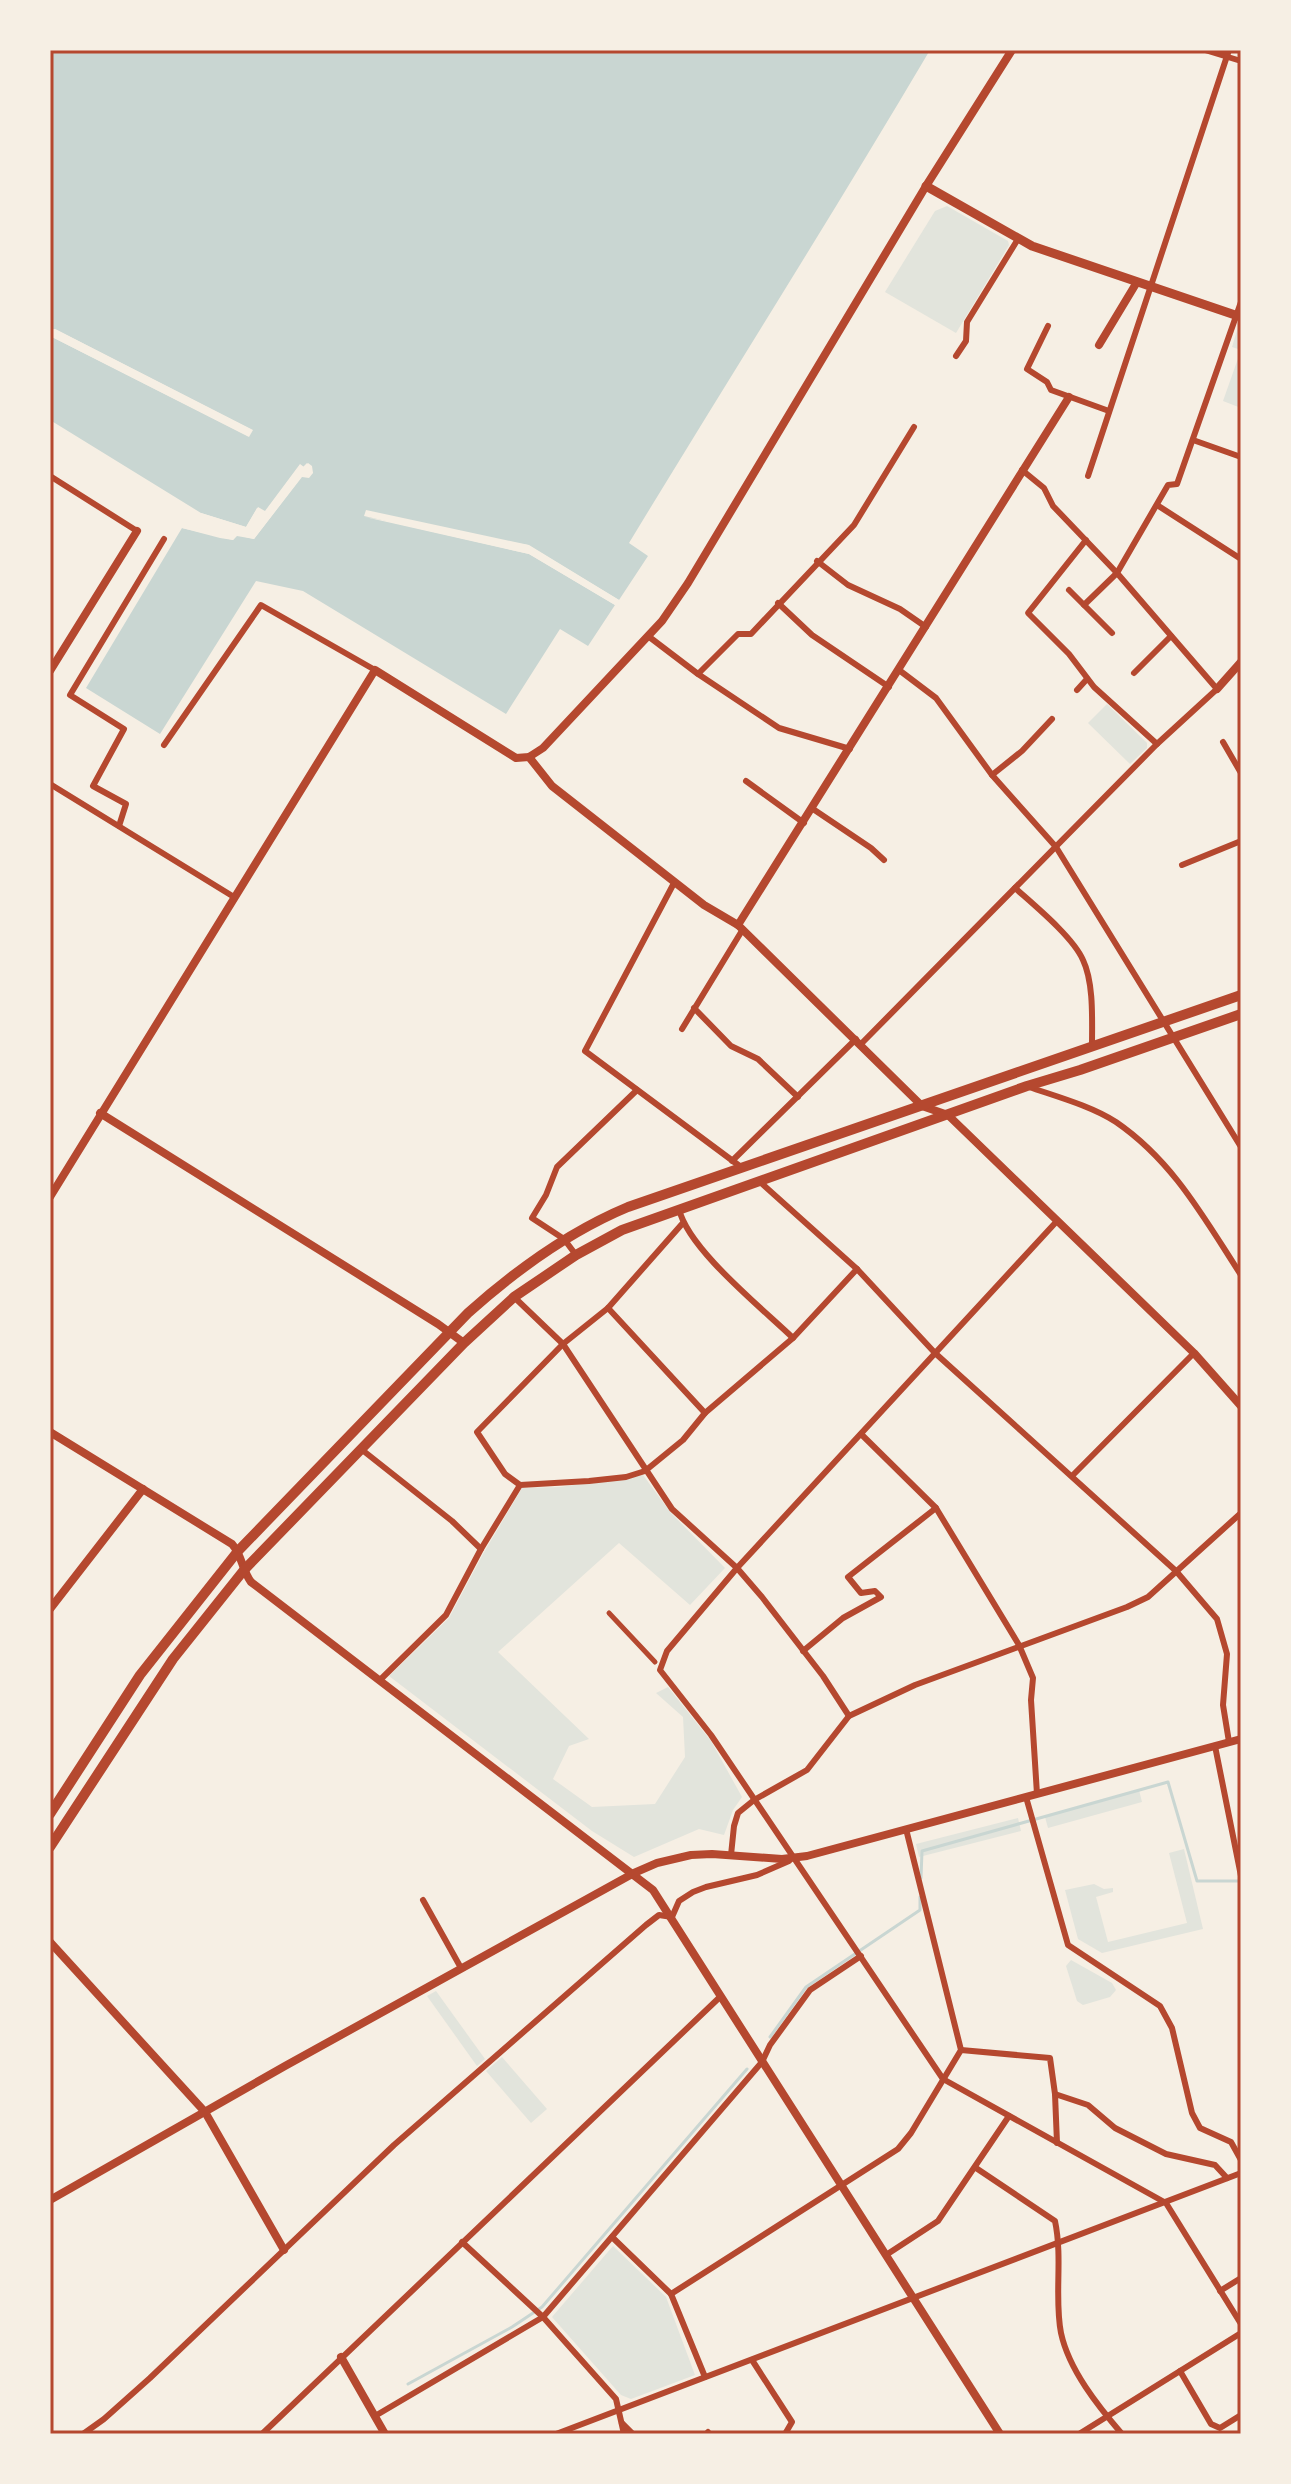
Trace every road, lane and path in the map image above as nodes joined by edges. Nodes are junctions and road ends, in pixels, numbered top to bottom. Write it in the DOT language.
graph roads {
  1 [pos="1012,50"];
  2 [pos="1205,50"];
  3 [pos="1228,54"];
  4 [pos="1241,61"];
  5 [pos="926,186"];
  6 [pos="1018,239"];
  7 [pos="1137,282"];
  8 [pos="1149,286"];
  9 [pos="1241,302"];
  10 [pos="1239,316"];
  11 [pos="1048,326"];
  12 [pos="1099,345"];
  13 [pos="956,356"];
  14 [pos="1069,397"];
  15 [pos="1109,411"];
  16 [pos="914,427"];
  17 [pos="1193,440"];
  18 [pos="1241,457"];
  19 [pos="1022,470"];
  20 [pos="50,476"];
  21 [pos="1088,476"];
  22 [pos="1157,505"];
  23 [pos="137,531"];
  24 [pos="164,539"];
  25 [pos="1086,540"];
  26 [pos="1241,559"];
  27 [pos="817,561"];
  28 [pos="1117,573"];
  29 [pos="1069,590"];
  30 [pos="778,603"];
  31 [pos="1084,605"];
  32 [pos="926,627"];
  33 [pos="1112,633"];
  34 [pos="648,636"];
  35 [pos="1171,636"];
  36 [pos="1241,662"];
  37 [pos="375,670"];
  38 [pos="899,670"];
  39 [pos="50,671"];
  40 [pos="1134,673"];
  41 [pos="698,674"];
  42 [pos="1087,679"];
  43 [pos="889,687"];
  44 [pos="1217,689"];
  45 [pos="1077,690"];
  46 [pos="1052,719"];
  47 [pos="1223,742"];
  48 [pos="1157,744"];
  49 [pos="164,745"];
  50 [pos="850,749"];
  51 [pos="529,757"];
  52 [pos="1241,773"];
  53 [pos="992,775"];
  54 [pos="746,781"];
  55 [pos="50,784"];
  56 [pos="813,809"];
  57 [pos="804,823"];
  58 [pos="119,826"];
  59 [pos="1241,841"];
  60 [pos="1056,847"];
  61 [pos="884,860"];
  62 [pos="1182,865"];
  63 [pos="674,883"];
  64 [pos="1015,888"];
  65 [pos="234,897"];
  66 [pos="740,927"];
  67 [pos="1241,995"];
  68 [pos="694,1008"];
  69 [pos="1241,1014"];
  70 [pos="1164,1021"];
  71 [pos="682,1029"];
  72 [pos="1174,1038"];
  73 [pos="858,1041"];
  74 [pos="1092,1046"];
  75 [pos="1027,1086"];
  76 [pos="637,1090"];
  77 [pos="798,1097"];
  78 [pos="922,1106"];
  79 [pos="100,1113"];
  80 [pos="948,1115"];
  81 [pos="1241,1147"];
  82 [pos="736,1164"];
  83 [pos="759,1181"];
  84 [pos="51,1193"];
  85 [pos="679,1209"];
  86 [pos="1057,1221"];
  87 [pos="682,1224"];
  88 [pos="564,1239"];
  89 [pos="576,1255"];
  90 [pos="857,1269"];
  91 [pos="1241,1275"];
  92 [pos="514,1297"];
  93 [pos="608,1308"];
  94 [pos="450,1331"];
  95 [pos="793,1338"];
  96 [pos="464,1343"];
  97 [pos="563,1344"];
  98 [pos="935,1353"];
  99 [pos="1194,1353"];
  100 [pos="1241,1406"];
  101 [pos="705,1413"];
  102 [pos="50,1432"];
  103 [pos="861,1434"];
  104 [pos="361,1449"];
  105 [pos="645,1471"];
  106 [pos="1073,1475"];
  107 [pos="520,1485"];
  108 [pos="143,1489"];
  109 [pos="936,1508"];
  110 [pos="1241,1513"];
  111 [pos="481,1549"];
  112 [pos="238,1551"];
  113 [pos="737,1568"];
  114 [pos="244,1570"];
  115 [pos="1176,1571"];
  116 [pos="50,1609"];
  117 [pos="609,1613"];
  118 [pos="1019,1645"];
  119 [pos="803,1651"];
  120 [pos="655,1662"];
  121 [pos="381,1679"];
  122 [pos="849,1716"];
  123 [pos="1241,1739"];
  124 [pos="1229,1742"];
  125 [pos="1215,1746"];
  126 [pos="1037,1794"];
  127 [pos="1026,1797"];
  128 [pos="754,1800"];
  129 [pos="50,1814"];
  130 [pos="906,1829"];
  131 [pos="50,1847"];
  132 [pos="731,1855"];
  133 [pos="795,1858"];
  134 [pos="634,1873"];
  135 [pos="1241,1876"];
  136 [pos="423,1900"];
  137 [pos="672,1917"];
  138 [pos="50,1942"];
  139 [pos="861,1956"];
  140 [pos="461,1968"];
  141 [pos="721,1996"];
  142 [pos="961,2050"];
  143 [pos="762,2062"];
  144 [pos="943,2079"];
  145 [pos="1055,2094"];
  146 [pos="205,2112"];
  147 [pos="1009,2116"];
  148 [pos="1057,2143"];
  149 [pos="1241,2160"];
  150 [pos="976,2168"];
  151 [pos="1241,2173"];
  152 [pos="1227,2178"];
  153 [pos="841,2184"];
  154 [pos="50,2200"];
  155 [pos="1166,2203"];
  156 [pos="612,2237"];
  157 [pos="462,2242"];
  158 [pos="1060,2243"];
  159 [pos="284,2250"];
  160 [pos="886,2255"];
  161 [pos="1241,2278"];
  162 [pos="1220,2291"];
  163 [pos="671,2294"];
  164 [pos="913,2298"];
  165 [pos="543,2317"];
  166 [pos="1241,2324"];
  167 [pos="1241,2333"];
  168 [pos="341,2357"];
  169 [pos="752,2360"];
  170 [pos="1180,2371"];
  171 [pos="705,2377"];
  172 [pos="619,2410"];
  173 [pos="1241,2415"];
  174 [pos="375,2416"];
  175 [pos="1107,2417"];
  176 [pos="622,2423"];
  177 [pos="83,2434"];
  178 [pos="262,2434"];
  179 [pos="385,2434"];
  180 [pos="556,2434"];
  181 [pos="624,2434"];
  182 [pos="633,2434"];
  183 [pos="785,2434"];
  184 [pos="1000,2434"];
  185 [pos="1079,2434"];
  186 [pos="1122,2434"];
  1 -- 5 [label="street"];
  2 -- 3 [label="street"];
  3 -- 4 [label="street"];
  3 -- 8 [label="street"];
  5 -- 6 [label="main road"];
  5 -- 34 [label="street"];
  6 -- 7 [label="main road"];
  6 -- 13 [label="street"];
  7 -- 8 [label="main road"];
  7 -- 12 [label="street"];
  8 -- 10 [label="main road"];
  8 -- 15 [label="street"];
  9 -- 10 [label="street"];
  10 -- 17 [label="street"];
  11 -- 14 [label="street"];
  14 -- 15 [label="street"];
  14 -- 19 [label="street"];
  15 -- 21 [label="street"];
  16 -- 27 [label="street"];
  17 -- 18 [label="street"];
  17 -- 22 [label="street"];
  19 -- 25 [label="street"];
  19 -- 32 [label="street"];
  20 -- 23 [label="street"];
  22 -- 26 [label="street"];
  22 -- 28 [label="street"];
  23 -- 39 [label="street"];
  24 -- 58 [label="street"];
  25 -- 28 [label="street"];
  25 -- 42 [label="street"];
  27 -- 30 [label="street"];
  27 -- 32 [label="street"];
  28 -- 31 [label="street"];
  28 -- 35 [label="street"];
  29 -- 31 [label="street"];
  30 -- 41 [label="street"];
  30 -- 43 [label="street"];
  31 -- 33 [label="street"];
  32 -- 38 [label="street"];
  34 -- 41 [label="street"];
  34 -- 51 [label="street"];
  35 -- 40 [label="street"];
  35 -- 44 [label="street"];
  36 -- 44 [label="street"];
  37 -- 49 [label="street"];
  37 -- 51 [label="street"];
  37 -- 65 [label="street"];
  38 -- 43 [label="street"];
  38 -- 53 [label="street"];
  41 -- 50 [label="street"];
  42 -- 45 [label="street"];
  42 -- 48 [label="street"];
  43 -- 50 [label="street"];
  44 -- 48 [label="street"];
  46 -- 53 [label="street"];
  47 -- 52 [label="street"];
  48 -- 60 [label="street"];
  50 -- 56 [label="street"];
  51 -- 63 [label="street"];
  53 -- 60 [label="street"];
  54 -- 57 [label="street"];
  55 -- 58 [label="street"];
  56 -- 57 [label="street"];
  56 -- 61 [label="street"];
  57 -- 66 [label="street"];
  58 -- 65 [label="street"];
  59 -- 62 [label="street"];
  60 -- 64 [label="street"];
  60 -- 70 [label="street"];
  63 -- 66 [label="street"];
  63 -- 76 [label="street"];
  64 -- 73 [label="street"];
  64 -- 74 [label="street"];
  65 -- 79 [label="street"];
  66 -- 68 [label="street"];
  66 -- 73 [label="street"];
  67 -- 70 [label="main road"];
  68 -- 71 [label="street"];
  68 -- 77 [label="street"];
  69 -- 72 [label="main road"];
  70 -- 72 [label="street"];
  70 -- 74 [label="main road"];
  72 -- 75 [label="main road"];
  72 -- 81 [label="street"];
  73 -- 77 [label="street"];
  73 -- 78 [label="street"];
  74 -- 78 [label="main road"];
  75 -- 80 [label="main road"];
  75 -- 91 [label="street"];
  76 -- 82 [label="street"];
  76 -- 88 [label="street"];
  77 -- 82 [label="street"];
  78 -- 80 [label="street"];
  78 -- 82 [label="main road"];
  79 -- 84 [label="street"];
  79 -- 94 [label="street"];
  80 -- 83 [label="main road"];
  80 -- 86 [label="street"];
  82 -- 88 [label="main road"];
  83 -- 85 [label="main road"];
  83 -- 90 [label="street"];
  85 -- 87 [label="street"];
  85 -- 89 [label="main road"];
  86 -- 98 [label="street"];
  86 -- 99 [label="street"];
  87 -- 93 [label="street"];
  87 -- 95 [label="street"];
  88 -- 89 [label="street"];
  88 -- 94 [label="main road"];
  89 -- 92 [label="main road"];
  90 -- 95 [label="street"];
  90 -- 98 [label="street"];
  92 -- 96 [label="main road"];
  92 -- 97 [label="street"];
  93 -- 97 [label="street"];
  93 -- 101 [label="street"];
  94 -- 96 [label="street"];
  94 -- 112 [label="main road"];
  95 -- 101 [label="street"];
  96 -- 104 [label="main road"];
  97 -- 105 [label="street"];
  97 -- 107 [label="street"];
  98 -- 103 [label="street"];
  98 -- 106 [label="street"];
  99 -- 100 [label="street"];
  99 -- 106 [label="street"];
  101 -- 105 [label="street"];
  102 -- 108 [label="street"];
  103 -- 109 [label="street"];
  103 -- 113 [label="street"];
  104 -- 111 [label="street"];
  104 -- 114 [label="main road"];
  105 -- 107 [label="street"];
  105 -- 113 [label="street"];
  106 -- 115 [label="street"];
  107 -- 111 [label="street"];
  108 -- 112 [label="street"];
  108 -- 116 [label="street"];
  109 -- 118 [label="street"];
  109 -- 119 [label="street"];
  110 -- 115 [label="street"];
  111 -- 121 [label="street"];
  112 -- 114 [label="street"];
  112 -- 129 [label="main road"];
  113 -- 119 [label="street"];
  113 -- 128 [label="street"];
  114 -- 121 [label="street"];
  114 -- 131 [label="main road"];
  115 -- 118 [label="street"];
  115 -- 124 [label="street"];
  117 -- 120 [label="street"];
  118 -- 122 [label="street"];
  118 -- 126 [label="street"];
  119 -- 122 [label="street"];
  121 -- 134 [label="street"];
  122 -- 128 [label="street"];
  123 -- 124 [label="street"];
  124 -- 125 [label="street"];
  125 -- 126 [label="street"];
  125 -- 135 [label="street"];
  126 -- 127 [label="street"];
  127 -- 130 [label="street"];
  127 -- 149 [label="street"];
  128 -- 132 [label="street"];
  128 -- 133 [label="street"];
  130 -- 133 [label="street"];
  130 -- 142 [label="street"];
  132 -- 133 [label="street"];
  132 -- 134 [label="street"];
  133 -- 137 [label="street"];
  133 -- 139 [label="street"];
  134 -- 137 [label="street"];
  134 -- 140 [label="street"];
  136 -- 140 [label="street"];
  137 -- 141 [label="street"];
  137 -- 159 [label="street"];
  138 -- 146 [label="street"];
  139 -- 143 [label="street"];
  139 -- 144 [label="street"];
  140 -- 146 [label="street"];
  141 -- 143 [label="street"];
  141 -- 157 [label="street"];
  142 -- 144 [label="street"];
  142 -- 145 [label="street"];
  143 -- 153 [label="street"];
  143 -- 156 [label="street"];
  144 -- 147 [label="street"];
  144 -- 153 [label="street"];
  145 -- 148 [label="street"];
  145 -- 152 [label="street"];
  146 -- 154 [label="street"];
  146 -- 159 [label="street"];
  147 -- 148 [label="street"];
  147 -- 150 [label="street"];
  148 -- 155 [label="street"];
  150 -- 158 [label="street"];
  150 -- 160 [label="street"];
  151 -- 152 [label="street"];
  152 -- 155 [label="street"];
  153 -- 160 [label="street"];
  153 -- 163 [label="street"];
  155 -- 158 [label="street"];
  155 -- 162 [label="street"];
  156 -- 163 [label="street"];
  156 -- 165 [label="street"];
  157 -- 165 [label="street"];
  157 -- 168 [label="street"];
  158 -- 164 [label="street"];
  158 -- 175 [label="street"];
  159 -- 177 [label="street"];
  160 -- 164 [label="street"];
  161 -- 162 [label="street"];
  162 -- 166 [label="street"];
  163 -- 171 [label="street"];
  164 -- 169 [label="street"];
  164 -- 184 [label="street"];
  165 -- 172 [label="street"];
  165 -- 174 [label="street"];
  167 -- 170 [label="street"];
  168 -- 174 [label="street"];
  168 -- 178 [label="street"];
  169 -- 171 [label="street"];
  169 -- 183 [label="street"];
  170 -- 173 [label="street"];
  170 -- 175 [label="street"];
  171 -- 172 [label="street"];
  172 -- 176 [label="street"];
  172 -- 180 [label="street"];
  174 -- 179 [label="street"];
  175 -- 185 [label="street"];
  175 -- 186 [label="street"];
  176 -- 181 [label="street"];
  176 -- 182 [label="street"];
}
